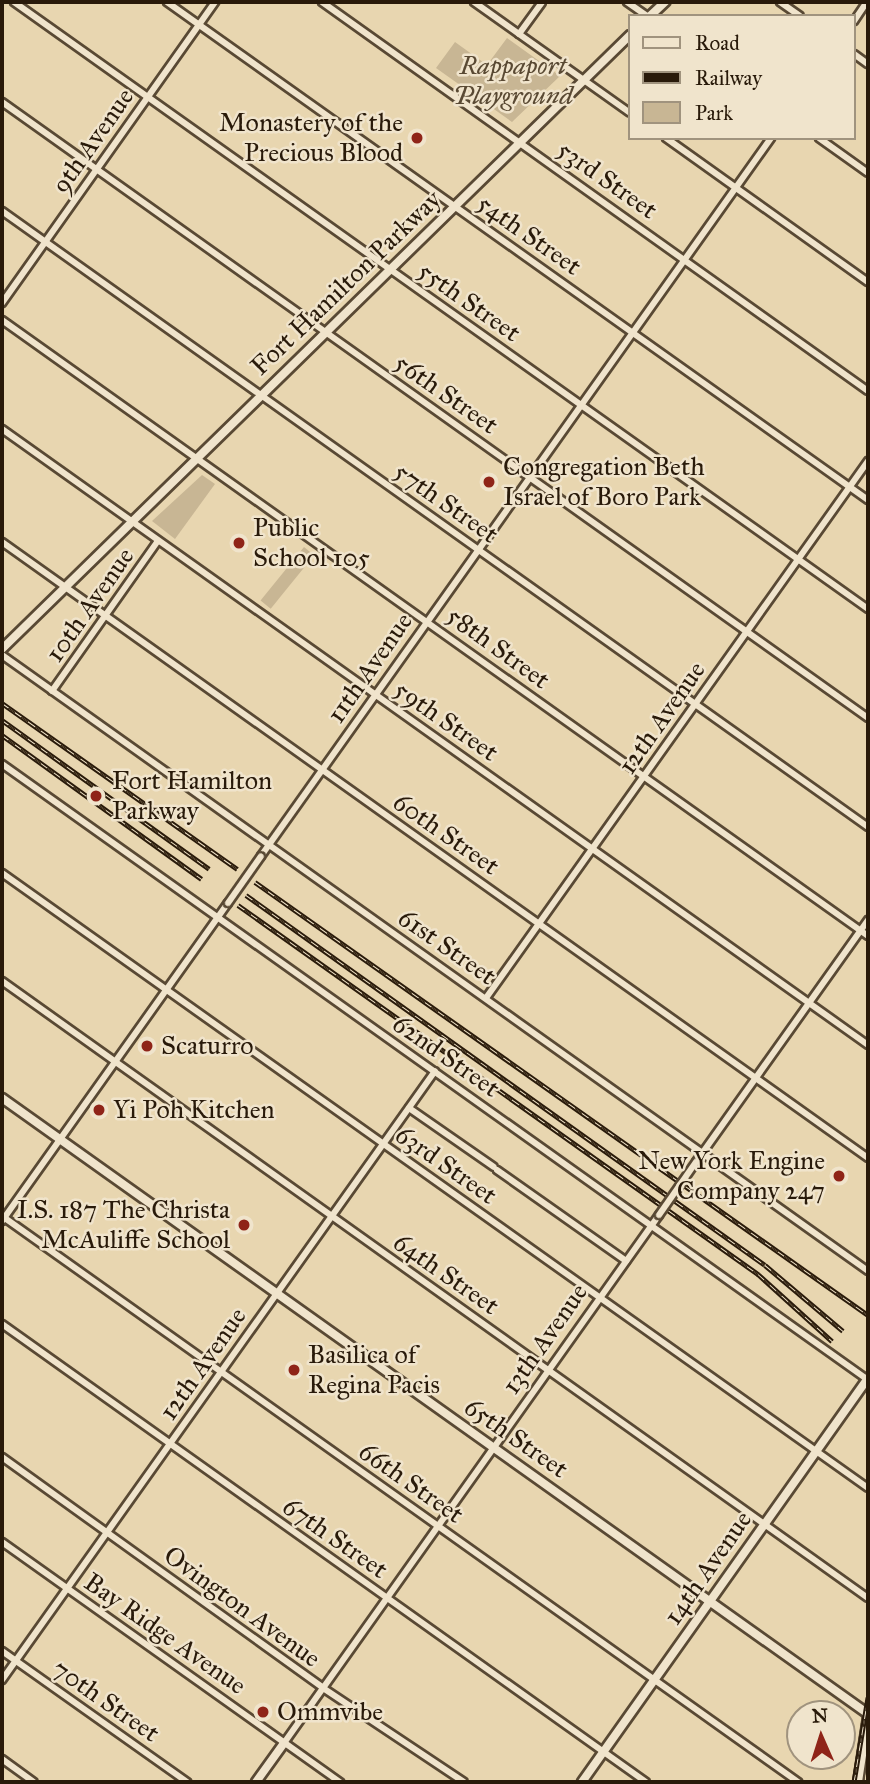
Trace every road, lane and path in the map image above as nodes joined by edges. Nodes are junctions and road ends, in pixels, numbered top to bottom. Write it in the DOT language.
graph roads {
  1 [pos="14,2"];
  2 [pos="167,2"];
  3 [pos="215,2"];
  4 [pos="322,2"];
  5 [pos="474,2"];
  6 [pos="542,2"];
  7 [pos="627,2"];
  8 [pos="665,2"];
  9 [pos="780,2"];
  10 [pos="867,2"];
  11 [pos="645,14"];
  12 [pos="650,14"];
  13 [pos="797,14"];
  14 [pos="856,18"];
  15 [pos="199,24"];
  16 [pos="519,34"];
  17 [pos="628,37"];
  18 [pos="584,80"];
  19 [pos="148,97"];
  20 [pos="2,102"];
  21 [pos="628,112"];
  22 [pos="669,140"];
  23 [pos="770,140"];
  24 [pos="822,140"];
  25 [pos="519,142"];
  26 [pos="96,169"];
  27 [pos="868,173"];
  28 [pos="736,188"];
  29 [pos="455,206"];
  30 [pos="2,211"];
  31 [pos="45,242"];
  32 [pos="684,259"];
  33 [pos="390,269"];
  34 [pos="868,282"];
  35 [pos="2,303"];
  36 [pos="2,320"];
  37 [pos="326,332"];
  38 [pos="633,333"];
  39 [pos="868,391"];
  40 [pos="261,396"];
  41 [pos="581,405"];
  42 [pos="2,429"];
  43 [pos="196,458"];
  44 [pos="868,461"];
  45 [pos="530,476"];
  46 [pos="850,487"];
  47 [pos="868,500"];
  48 [pos="132,522"];
  49 [pos="158,541"];
  50 [pos="2,542"];
  51 [pos="479,549"];
  52 [pos="798,559"];
  53 [pos="65,587"];
  54 [pos="868,609"];
  55 [pos="106,616"];
  56 [pos="427,621"];
  57 [pos="747,632"];
  58 [pos="2,649"];
  59 [pos="2,655"];
  60 [pos="52,691"];
  61 [pos="376,695"];
  62 [pos="695,704"];
  63 [pos="868,718"];
  64 [pos="2,764"];
  65 [pos="322,770"];
  66 [pos="644,776"];
  67 [pos="868,827"];
  68 [pos="269,845"];
  69 [pos="592,849"];
  70 [pos="2,873"];
  71 [pos="218,917"];
  72 [pos="868,920"];
  73 [pos="539,924"];
  74 [pos="861,930"];
  75 [pos="868,936"];
  76 [pos="2,981"];
  77 [pos="166,989"];
  78 [pos="486,998"];
  79 [pos="809,1003"];
  80 [pos="868,1045"];
  81 [pos="115,1062"];
  82 [pos="435,1071"];
  83 [pos="756,1078"];
  84 [pos="2,1098"];
  85 [pos="409,1108"];
  86 [pos="60,1139"];
  87 [pos="383,1143"];
  88 [pos="703,1153"];
  89 [pos="868,1158"];
  90 [pos="332,1216"];
  91 [pos="3,1218"];
  92 [pos="651,1226"];
  93 [pos="625,1261"];
  94 [pos="868,1271"];
  95 [pos="277,1294"];
  96 [pos="600,1298"];
  97 [pos="2,1324"];
  98 [pos="549,1370"];
  99 [pos="221,1371"];
  100 [pos="868,1379"];
  101 [pos="170,1444"];
  102 [pos="493,1448"];
  103 [pos="816,1451"];
  104 [pos="2,1457"];
  105 [pos="868,1488"];
  106 [pos="765,1524"];
  107 [pos="438,1525"];
  108 [pos="106,1534"];
  109 [pos="2,1542"];
  110 [pos="67,1588"];
  111 [pos="387,1598"];
  112 [pos="868,1598"];
  113 [pos="710,1601"];
  114 [pos="2,1651"];
  115 [pos="16,1661"];
  116 [pos="655,1679"];
  117 [pos="2,1680"];
  118 [pos="323,1688"];
  119 [pos="868,1715"];
  120 [pos="284,1742"];
  121 [pos="603,1752"];
  122 [pos="2,1759"];
  123 [pos="34,1782"];
  124 [pos="187,1782"];
  125 [pos="256,1782"];
  126 [pos="340,1782"];
  127 [pos="464,1782"];
  128 [pos="582,1782"];
  129 [pos="646,1782"];
  130 [pos="798,1782"];
  131 [pos="858,1782"];
  1 -- 19 [label="street, 55th Street"];
  2 -- 15 [label="street, 54th Street"];
  3 -- 15 [label="street, 9th Avenue"];
  4 -- 25 [label="street, 53rd Street"];
  5 -- 16 [label="street"];
  6 -- 16 [label="street"];
  7 -- 11 [label="street"];
  8 -- 12 [label="main road"];
  9 -- 13 [label="street"];
  10 -- 14 [label="street"];
  15 -- 19 [label="street, 9th Avenue"];
  15 -- 29 [label="street, 54th Street"];
  16 -- 18 [label="street"];
  17 -- 18 [label="main road, Fort Hamilton Parkway"];
  18 -- 21 [label="street"];
  18 -- 25 [label="main road, Fort Hamilton Parkway"];
  19 -- 26 [label="street, 9th Avenue"];
  19 -- 33 [label="street, 55th Street"];
  20 -- 26 [label="street, 56th Street"];
  22 -- 28 [label="street"];
  23 -- 28 [label="street, 11th Avenue"];
  24 -- 27 [label="street"];
  25 -- 29 [label="main road, Fort Hamilton Parkway"];
  25 -- 32 [label="street, 53rd Street"];
  26 -- 31 [label="street, 9th Avenue"];
  26 -- 37 [label="street, 56th Street"];
  28 -- 32 [label="street, 11th Avenue"];
  28 -- 34 [label="street"];
  29 -- 33 [label="main road, Fort Hamilton Parkway"];
  29 -- 38 [label="street, 54th Street"];
  30 -- 31 [label="street, 57th Street"];
  31 -- 35 [label="street, 9th Avenue"];
  31 -- 40 [label="street, 57th Street"];
  32 -- 38 [label="street, 11th Avenue"];
  32 -- 39 [label="street, 53rd Street"];
  33 -- 37 [label="main road, Fort Hamilton Parkway"];
  33 -- 41 [label="street, 55th Street"];
  36 -- 43 [label="street, 58th Street"];
  37 -- 40 [label="main road, Fort Hamilton Parkway"];
  37 -- 45 [label="street, 56th Street"];
  38 -- 41 [label="street, 11th Avenue"];
  38 -- 46 [label="street, 54th Street"];
  40 -- 43 [label="main road, Fort Hamilton Parkway"];
  40 -- 51 [label="street, 57th Street"];
  41 -- 45 [label="street, 11th Avenue"];
  41 -- 52 [label="street, 55th Street"];
  42 -- 48 [label="street, 59th Street"];
  43 -- 48 [label="main road, Fort Hamilton Parkway"];
  43 -- 56 [label="street, 58th Street"];
  44 -- 46 [label="street, 12th Avenue"];
  45 -- 51 [label="street, 11th Avenue"];
  45 -- 57 [label="street, 56th Street"];
  46 -- 47 [label="street, 54th Street"];
  46 -- 52 [label="street, 12th Avenue"];
  48 -- 49 [label="street, 59th Street"];
  48 -- 53 [label="main road, Fort Hamilton Parkway"];
  49 -- 55 [label="street, 10th Avenue"];
  49 -- 61 [label="street, 59th Street"];
  50 -- 53 [label="street, 60th Street"];
  51 -- 56 [label="street, 11th Avenue"];
  51 -- 62 [label="street, 57th Street"];
  52 -- 54 [label="street, 55th Street"];
  52 -- 57 [label="street, 12th Avenue"];
  53 -- 55 [label="street, 60th Street"];
  53 -- 58 [label="main road, Fort Hamilton Parkway"];
  55 -- 60 [label="street, 10th Avenue"];
  55 -- 65 [label="street, 60th Street"];
  56 -- 61 [label="street, 11th Avenue"];
  56 -- 66 [label="street, 58th Street"];
  57 -- 62 [label="street, 12th Avenue"];
  57 -- 63 [label="street, 56th Street"];
  59 -- 60 [label="street, 61st Street"];
  60 -- 68 [label="street, 61st Street"];
  61 -- 65 [label="street, 11th Avenue"];
  61 -- 69 [label="street, 59th Street"];
  62 -- 66 [label="street, 12th Avenue"];
  62 -- 67 [label="street, 57th Street"];
  64 -- 71 [label="street, 62nd Street"];
  65 -- 68 [label="street, 11th Avenue"];
  65 -- 73 [label="street, 60th Street"];
  66 -- 69 [label="street, 12th Avenue"];
  66 -- 74 [label="street, 58th Street"];
  68 -- 71 [label="street, 11th Avenue, bridge"];
  68 -- 78 [label="street, 61st Street"];
  69 -- 73 [label="street, 12th Avenue"];
  69 -- 79 [label="street, 59th Street"];
  70 -- 77 [label="street, 63rd Street"];
  71 -- 77 [label="street, 11th Avenue"];
  71 -- 82 [label="street, 62nd Street"];
  72 -- 74 [label="street, 13th Avenue"];
  73 -- 78 [label="street, 12th Avenue"];
  73 -- 83 [label="street, 60th Street"];
  74 -- 75 [label="street, 58th Street"];
  74 -- 79 [label="street, 13th Avenue"];
  76 -- 81 [label="street, 64th Street"];
  77 -- 81 [label="street, 11th Avenue"];
  77 -- 87 [label="street, 63rd Street"];
  78 -- 88 [label="street, 61st Street"];
  79 -- 80 [label="street, 59th Street"];
  79 -- 83 [label="street, 13th Avenue"];
  81 -- 86 [label="street, 11th Avenue"];
  81 -- 90 [label="street, 64th Street"];
  82 -- 85 [label="street, 12th Avenue"];
  82 -- 92 [label="street, 62nd Street"];
  83 -- 88 [label="street, 13th Avenue"];
  83 -- 89 [label="street, 60th Street"];
  84 -- 86 [label="main road, 65th Street"];
  85 -- 87 [label="street, 12th Avenue"];
  85 -- 93 [label="street"];
  86 -- 91 [label="street, 11th Avenue"];
  86 -- 95 [label="main road, 65th Street"];
  87 -- 90 [label="street, 12th Avenue"];
  87 -- 96 [label="street, 63rd Street"];
  88 -- 92 [label="street, 13th Avenue, bridge"];
  88 -- 94 [label="street, 61st Street"];
  90 -- 95 [label="street, 12th Avenue"];
  90 -- 98 [label="street, 64th Street"];
  91 -- 99 [label="street, 66th Street"];
  92 -- 93 [label="street, 13th Avenue"];
  92 -- 100 [label="street, 62nd Street"];
  93 -- 96 [label="street, 13th Avenue"];
  95 -- 99 [label="street, 12th Avenue"];
  95 -- 102 [label="main road, 65th Street"];
  96 -- 98 [label="street, 13th Avenue"];
  96 -- 103 [label="street, 63rd Street"];
  97 -- 101 [label="street, 67th Street"];
  98 -- 102 [label="street, 13th Avenue"];
  98 -- 106 [label="street, 64th Street"];
  99 -- 101 [label="street, 12th Avenue"];
  99 -- 107 [label="street, 66th Street"];
  100 -- 103 [label="main road, 14th Avenue"];
  101 -- 108 [label="street, 12th Avenue"];
  101 -- 111 [label="street, 67th Street"];
  102 -- 107 [label="street, 13th Avenue"];
  102 -- 113 [label="main road, 65th Street"];
  103 -- 105 [label="street, 63rd Street"];
  103 -- 106 [label="main road, 14th Avenue"];
  104 -- 108 [label="street, Ovington Avenue"];
  106 -- 112 [label="street, 64th Street"];
  106 -- 113 [label="main road, 14th Avenue"];
  107 -- 111 [label="street, 13th Avenue"];
  107 -- 116 [label="street, 66th Street"];
  108 -- 110 [label="street, 12th Avenue"];
  108 -- 118 [label="street, Ovington Avenue"];
  109 -- 110 [label="street, Bay Ridge Avenue"];
  110 -- 115 [label="street, 12th Avenue"];
  110 -- 120 [label="street, Bay Ridge Avenue"];
  111 -- 118 [label="street, 13th Avenue"];
  111 -- 121 [label="street, 67th Street"];
  113 -- 116 [label="main road, 14th Avenue"];
  113 -- 119 [label="main road, 65th Street"];
  114 -- 115 [label="street, 70th Street"];
  115 -- 117 [label="street, 12th Avenue"];
  115 -- 124 [label="street, 70th Street"];
  116 -- 121 [label="main road, 14th Avenue"];
  116 -- 130 [label="street, 66th Street"];
  118 -- 120 [label="street, 13th Avenue"];
  118 -- 127 [label="street, Ovington Avenue"];
  119 -- 131 [label="main road"];
  120 -- 125 [label="main road, 13th Avenue"];
  120 -- 126 [label="street, Bay Ridge Avenue"];
  121 -- 128 [label="main road, 14th Avenue"];
  121 -- 129 [label="street, 67th Street"];
  122 -- 123 [label="street"];
}
